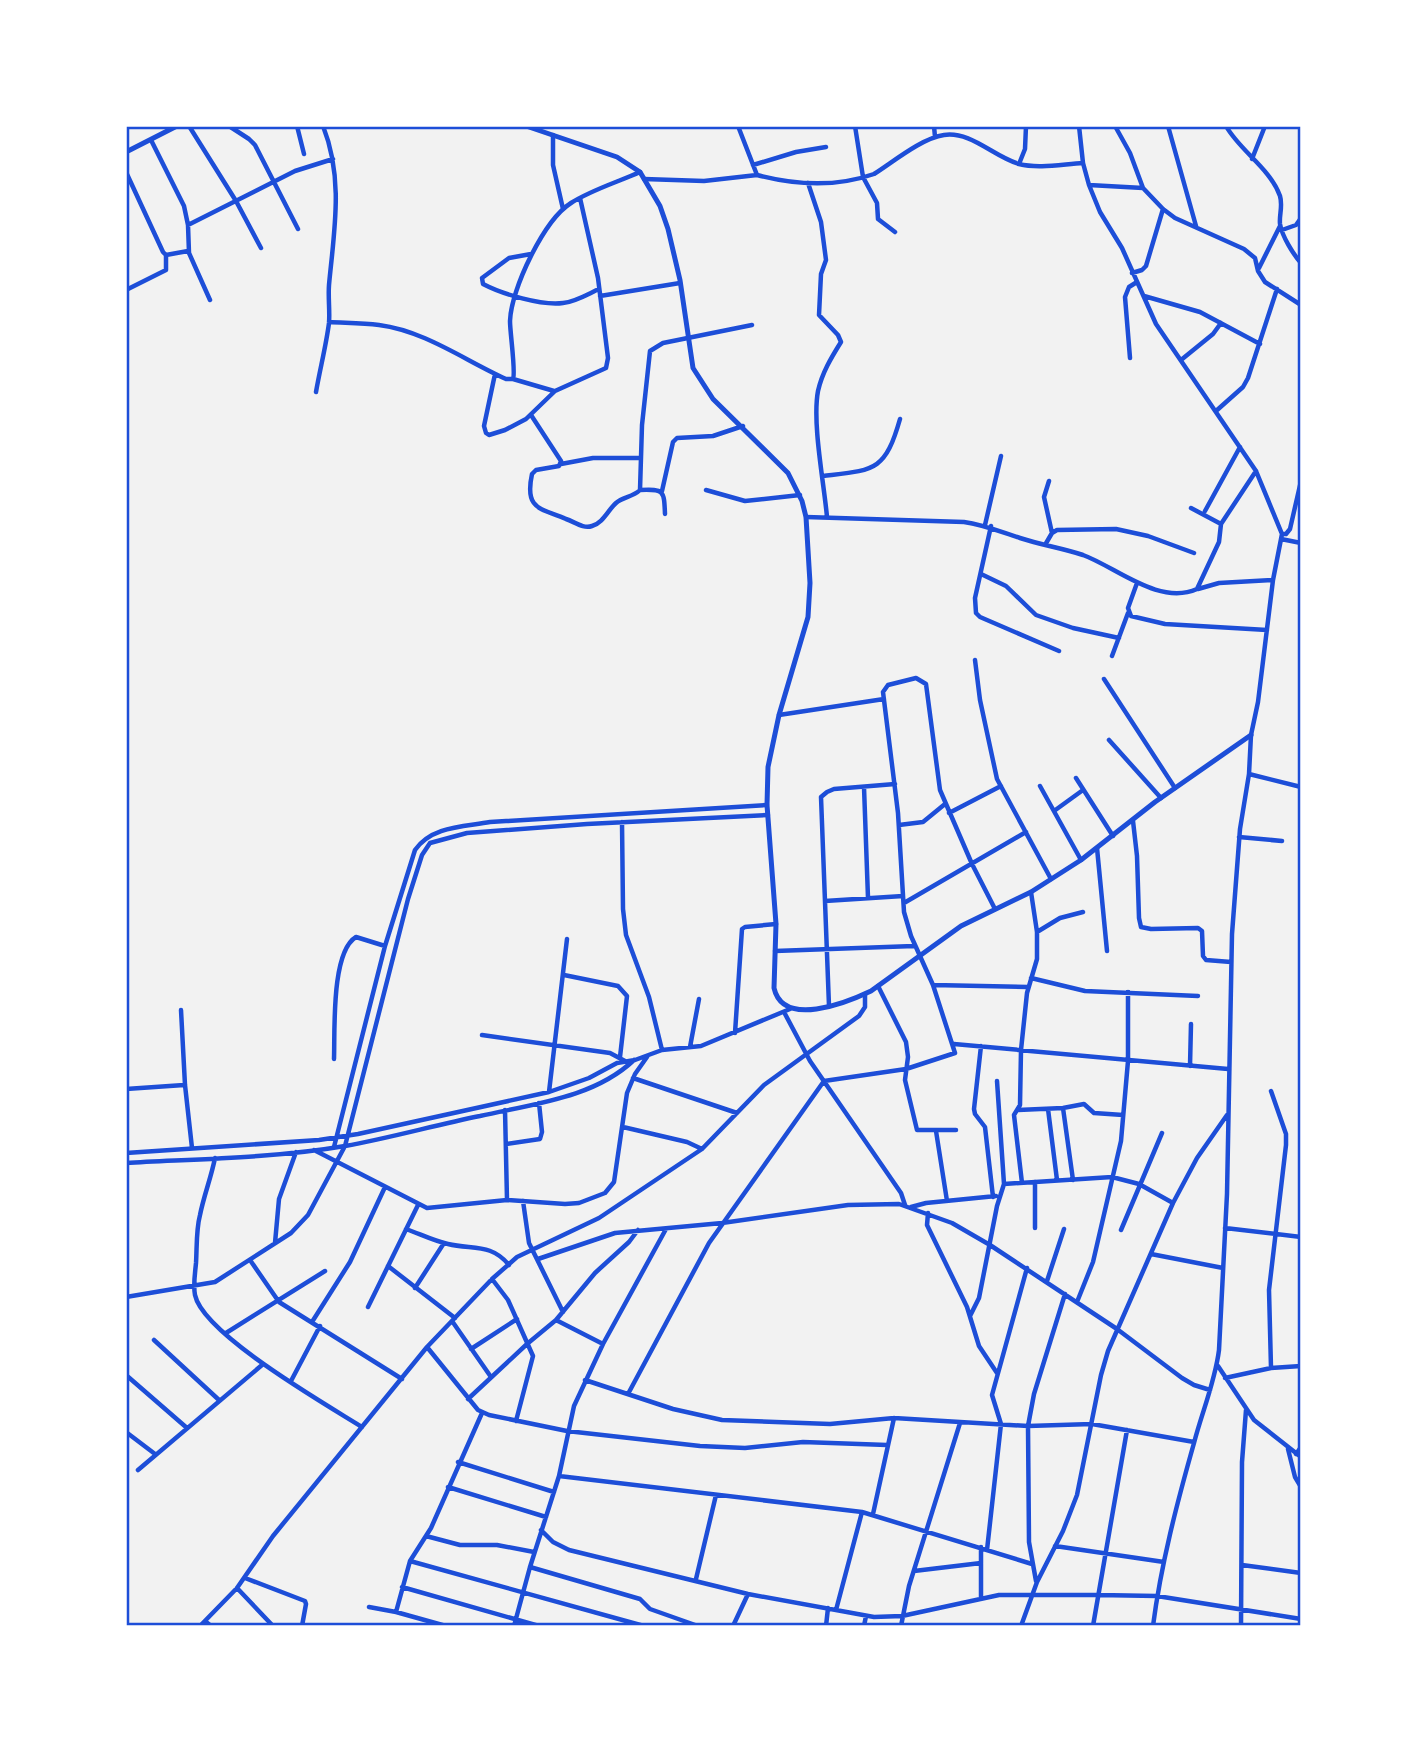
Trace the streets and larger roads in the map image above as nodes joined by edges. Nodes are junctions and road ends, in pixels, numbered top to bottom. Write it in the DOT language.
graph roads {
  1 [pos="177,126"];
  2 [pos="188,126"];
  3 [pos="229,126"];
  4 [pos="297,126"];
  5 [pos="323,126"];
  6 [pos="526,126"];
  7 [pos="738,126"];
  8 [pos="856,126"];
  9 [pos="934,126"];
  10 [pos="1026,126"];
  11 [pos="1079,126"];
  12 [pos="1115,126"];
  13 [pos="1168,126"];
  14 [pos="1226,126"];
  15 [pos="1265,126"];
  16 [pos="535,128"];
  17 [pos="553,135"];
  18 [pos="935,137"];
  19 [pos="151,139"];
  20 [pos="826,147"];
  21 [pos="126,152"];
  22 [pos="304,154"];
  23 [pos="333,159"];
  24 [pos="1252,159"];
  25 [pos="1083,163"];
  26 [pos="1019,164"];
  27 [pos="753,165"];
  28 [pos="126,172"];
  29 [pos="640,172"];
  30 [pos="757,175"];
  31 [pos="863,177"];
  32 [pos="644,179"];
  33 [pos="274,182"];
  34 [pos="808,183"];
  35 [pos="1089,185"];
  36 [pos="129,186"];
  37 [pos="1143,188"];
  38 [pos="580,198"];
  39 [pos="236,201"];
  40 [pos="564,209"];
  41 [pos="1163,209"];
  42 [pos="1301,218"];
  43 [pos="188,225"];
  44 [pos="1197,227"];
  45 [pos="1281,228"];
  46 [pos="298,229"];
  47 [pos="895,232"];
  48 [pos="261,248"];
  49 [pos="188,251"];
  50 [pos="531,254"];
  51 [pos="166,255"];
  52 [pos="1301,263"];
  53 [pos="1258,271"];
  54 [pos="1132,273"];
  55 [pos="1137,282"];
  56 [pos="681,283"];
  57 [pos="599,289"];
  58 [pos="1277,289"];
  59 [pos="126,290"];
  60 [pos="1301,292"];
  61 [pos="515,296"];
  62 [pos="600,296"];
  63 [pos="1143,296"];
  64 [pos="210,300"];
  65 [pos="1299,303"];
  66 [pos="329,322"];
  67 [pos="1221,323"];
  68 [pos="752,325"];
  69 [pos="687,338"];
  70 [pos="1260,344"];
  71 [pos="1129,358"];
  72 [pos="1181,360"];
  73 [pos="495,374"];
  74 [pos="513,379"];
  75 [pos="555,391"];
  76 [pos="316,392"];
  77 [pos="1216,411"];
  78 [pos="531,415"];
  79 [pos="900,419"];
  80 [pos="743,426"];
  81 [pos="1240,447"];
  82 [pos="1001,456"];
  83 [pos="640,458"];
  84 [pos="561,464"];
  85 [pos="1256,471"];
  86 [pos="823,476"];
  87 [pos="1049,481"];
  88 [pos="1301,481"];
  89 [pos="640,490"];
  90 [pos="662,491"];
  91 [pos="706,491"];
  92 [pos="800,495"];
  93 [pos="1191,508"];
  94 [pos="1205,511"];
  95 [pos="665,514"];
  96 [pos="806,516"];
  97 [pos="827,517"];
  98 [pos="1222,524"];
  99 [pos="988,526"];
  100 [pos="1052,533"];
  101 [pos="1282,536"];
  102 [pos="1301,542"];
  103 [pos="1045,545"];
  104 [pos="1194,553"];
  105 [pos="981,574"];
  106 [pos="1273,580"];
  107 [pos="1137,583"];
  108 [pos="1197,589"];
  109 [pos="1128,612"];
  110 [pos="1266,630"];
  111 [pos="1119,638"];
  112 [pos="1059,651"];
  113 [pos="1112,656"];
  114 [pos="975,660"];
  115 [pos="1104,679"];
  116 [pos="884,699"];
  117 [pos="779,715"];
  118 [pos="1251,735"];
  119 [pos="1109,740"];
  120 [pos="1249,774"];
  121 [pos="1076,778"];
  122 [pos="895,784"];
  123 [pos="864,786"];
  124 [pos="1000,786"];
  125 [pos="1040,786"];
  126 [pos="1301,787"];
  127 [pos="1175,788"];
  128 [pos="1083,790"];
  129 [pos="1161,797"];
  130 [pos="767,804"];
  131 [pos="945,804"];
  132 [pos="1054,811"];
  133 [pos="949,814"];
  134 [pos="768,815"];
  135 [pos="1133,821"];
  136 [pos="622,822"];
  137 [pos="899,825"];
  138 [pos="1026,832"];
  139 [pos="1113,836"];
  140 [pos="1240,837"];
  141 [pos="1282,841"];
  142 [pos="1097,848"];
  143 [pos="1082,860"];
  144 [pos="972,864"];
  145 [pos="1051,879"];
  146 [pos="1031,892"];
  147 [pos="903,896"];
  148 [pos="868,898"];
  149 [pos="825,901"];
  150 [pos="904,903"];
  151 [pos="995,909"];
  152 [pos="1083,912"];
  153 [pos="776,924"];
  154 [pos="1037,932"];
  155 [pos="567,939"];
  156 [pos="385,946"];
  157 [pos="915,946"];
  158 [pos="828,949"];
  159 [pos="775,951"];
  160 [pos="1107,951"];
  161 [pos="919,956"];
  162 [pos="1231,962"];
  163 [pos="564,975"];
  164 [pos="1031,978"];
  165 [pos="933,985"];
  166 [pos="878,986"];
  167 [pos="1028,987"];
  168 [pos="1128,992"];
  169 [pos="865,994"];
  170 [pos="1198,996"];
  171 [pos="699,999"];
  172 [pos="830,1006"];
  173 [pos="181,1010"];
  174 [pos="787,1010"];
  175 [pos="1191,1024"];
  176 [pos="735,1033"];
  177 [pos="482,1035"];
  178 [pos="953,1044"];
  179 [pos="555,1045"];
  180 [pos="981,1046"];
  181 [pos="690,1047"];
  182 [pos="1021,1049"];
  183 [pos="662,1050"];
  184 [pos="805,1053"];
  185 [pos="648,1056"];
  186 [pos="620,1057"];
  187 [pos="334,1059"];
  188 [pos="635,1060"];
  189 [pos="626,1061"];
  190 [pos="1128,1061"];
  191 [pos="1190,1066"];
  192 [pos="906,1069"];
  193 [pos="1228,1069"];
  194 [pos="633,1078"];
  195 [pos="824,1081"];
  196 [pos="997,1081"];
  197 [pos="185,1085"];
  198 [pos="126,1089"];
  199 [pos="1271,1091"];
  200 [pos="549,1093"];
  201 [pos="539,1103"];
  202 [pos="1063,1108"];
  203 [pos="1048,1109"];
  204 [pos="505,1110"];
  205 [pos="1017,1110"];
  206 [pos="737,1113"];
  207 [pos="1124,1115"];
  208 [pos="1227,1115"];
  209 [pos="623,1127"];
  210 [pos="956,1130"];
  211 [pos="936,1131"];
  212 [pos="1162,1133"];
  213 [pos="348,1136"];
  214 [pos="336,1138"];
  215 [pos="506,1144"];
  216 [pos="345,1146"];
  217 [pos="334,1147"];
  218 [pos="192,1148"];
  219 [pos="702,1149"];
  220 [pos="313,1150"];
  221 [pos="296,1152"];
  222 [pos="126,1153"];
  223 [pos="215,1158"];
  224 [pos="126,1163"];
  225 [pos="336,1163"];
  226 [pos="1112,1177"];
  227 [pos="1057,1180"];
  228 [pos="1073,1180"];
  229 [pos="1035,1182"];
  230 [pos="1022,1183"];
  231 [pos="1004,1184"];
  232 [pos="1139,1184"];
  233 [pos="385,1187"];
  234 [pos="1000,1196"];
  235 [pos="993,1197"];
  236 [pos="507,1200"];
  237 [pos="947,1200"];
  238 [pos="523,1201"];
  239 [pos="1173,1203"];
  240 [pos="418,1205"];
  241 [pos="908,1206"];
  242 [pos="928,1213"];
  243 [pos="722,1223"];
  244 [pos="1035,1227"];
  245 [pos="1225,1228"];
  246 [pos="406,1229"];
  247 [pos="666,1229"];
  248 [pos="1064,1229"];
  249 [pos="638,1230"];
  250 [pos="1121,1230"];
  251 [pos="1274,1234"];
  252 [pos="1301,1237"];
  253 [pos="444,1243"];
  254 [pos="275,1244"];
  255 [pos="989,1245"];
  256 [pos="533,1248"];
  257 [pos="1151,1254"];
  258 [pos="538,1259"];
  259 [pos="250,1260"];
  260 [pos="509,1265"];
  261 [pos="388,1266"];
  262 [pos="1027,1268"];
  263 [pos="1223,1268"];
  264 [pos="325,1271"];
  265 [pos="492,1279"];
  266 [pos="1047,1282"];
  267 [pos="194,1287"];
  268 [pos="415,1288"];
  269 [pos="1065,1294"];
  270 [pos="126,1297"];
  271 [pos="279,1302"];
  272 [pos="1077,1302"];
  273 [pos="368,1307"];
  274 [pos="564,1312"];
  275 [pos="970,1316"];
  276 [pos="517,1319"];
  277 [pos="453,1320"];
  278 [pos="556,1320"];
  279 [pos="312,1322"];
  280 [pos="320,1326"];
  281 [pos="1117,1329"];
  282 [pos="226,1333"];
  283 [pos="154,1340"];
  284 [pos="527,1344"];
  285 [pos="603,1344"];
  286 [pos="427,1348"];
  287 [pos="471,1349"];
  288 [pos="262,1365"];
  289 [pos="1217,1366"];
  290 [pos="1301,1366"];
  291 [pos="1271,1368"];
  292 [pos="997,1373"];
  293 [pos="126,1375"];
  294 [pos="491,1377"];
  295 [pos="402,1378"];
  296 [pos="1225,1378"];
  297 [pos="585,1380"];
  298 [pos="291,1381"];
  299 [pos="1210,1390"];
  300 [pos="628,1394"];
  301 [pos="468,1399"];
  302 [pos="219,1401"];
  303 [pos="1246,1410"];
  304 [pos="482,1413"];
  305 [pos="894,1418"];
  306 [pos="516,1421"];
  307 [pos="960,1423"];
  308 [pos="1001,1424"];
  309 [pos="1092,1424"];
  310 [pos="1028,1426"];
  311 [pos="363,1427"];
  312 [pos="187,1428"];
  313 [pos="1127,1430"];
  314 [pos="567,1431"];
  315 [pos="126,1432"];
  316 [pos="1194,1442"];
  317 [pos="887,1444"];
  318 [pos="1301,1447"];
  319 [pos="1288,1448"];
  320 [pos="155,1454"];
  321 [pos="1298,1456"];
  322 [pos="458,1462"];
  323 [pos="138,1470"];
  324 [pos="559,1476"];
  325 [pos="448,1487"];
  326 [pos="1301,1487"];
  327 [pos="554,1492"];
  328 [pos="716,1494"];
  329 [pos="862,1512"];
  330 [pos="873,1514"];
  331 [pos="546,1517"];
  332 [pos="541,1530"];
  333 [pos="927,1531"];
  334 [pos="426,1536"];
  335 [pos="1055,1546"];
  336 [pos="984,1548"];
  337 [pos="534,1552"];
  338 [pos="1105,1554"];
  339 [pos="410,1561"];
  340 [pos="1164,1562"];
  341 [pos="981,1563"];
  342 [pos="1032,1564"];
  343 [pos="1242,1565"];
  344 [pos="530,1567"];
  345 [pos="914,1571"];
  346 [pos="1301,1573"];
  347 [pos="245,1578"];
  348 [pos="696,1579"];
  349 [pos="1037,1582"];
  350 [pos="402,1587"];
  351 [pos="237,1588"];
  352 [pos="523,1593"];
  353 [pos="747,1594"];
  354 [pos="1032,1595"];
  355 [pos="1098,1595"];
  356 [pos="1157,1596"];
  357 [pos="981,1599"];
  358 [pos="369,1607"];
  359 [pos="828,1608"];
  360 [pos="1241,1609"];
  361 [pos="836,1610"];
  362 [pos="396,1612"];
  363 [pos="866,1616"];
  364 [pos="902,1616"];
  365 [pos="516,1619"];
  366 [pos="1301,1619"];
  367 [pos="205,1621"];
  368 [pos="685,1623"];
  369 [pos="200,1626"];
  370 [pos="211,1626"];
  371 [pos="273,1626"];
  372 [pos="302,1626"];
  373 [pos="446,1626"];
  374 [pos="514,1626"];
  375 [pos="540,1626"];
  376 [pos="643,1626"];
  377 [pos="698,1626"];
  378 [pos="733,1626"];
  379 [pos="825,1626"];
  380 [pos="864,1626"];
  381 [pos="901,1626"];
  382 [pos="1021,1626"];
  383 [pos="1093,1626"];
  384 [pos="1153,1626"];
  385 [pos="1241,1626"];
  1 -- 19 [label="street"];
  2 -- 39 [label="street"];
  3 -- 33 [label="street"];
  4 -- 22 [label="street"];
  5 -- 23 [label="street"];
  6 -- 16 [label="street"];
  7 -- 27 [label="street"];
  8 -- 31 [label="street"];
  9 -- 18 [label="street"];
  10 -- 26 [label="street"];
  11 -- 25 [label="street"];
  12 -- 37 [label="street"];
  13 -- 44 [label="street"];
  14 -- 24 [label="street"];
  15 -- 24 [label="street"];
  16 -- 17 [label="street"];
  17 -- 29 [label="street"];
  17 -- 40 [label="street"];
  18 -- 26 [label="street"];
  18 -- 31 [label="street"];
  19 -- 21 [label="street"];
  19 -- 43 [label="street"];
  20 -- 27 [label="street"];
  23 -- 33 [label="street"];
  23 -- 66 [label="street"];
  24 -- 45 [label="street"];
  25 -- 26 [label="street"];
  25 -- 35 [label="street"];
  27 -- 30 [label="street"];
  28 -- 36 [label="street"];
  29 -- 32 [label="street"];
  29 -- 38 [label="street"];
  30 -- 32 [label="street"];
  30 -- 34 [label="street"];
  31 -- 34 [label="street"];
  31 -- 47 [label="street"];
  32 -- 56 [label="street"];
  33 -- 39 [label="street"];
  33 -- 46 [label="street"];
  34 -- 86 [label="street"];
  35 -- 37 [label="street"];
  35 -- 54 [label="street"];
  36 -- 51 [label="street"];
  37 -- 41 [label="street"];
  38 -- 40 [label="street"];
  38 -- 57 [label="street"];
  39 -- 43 [label="street"];
  39 -- 48 [label="street"];
  40 -- 50 [label="street"];
  41 -- 44 [label="street"];
  41 -- 54 [label="street"];
  42 -- 45 [label="street"];
  43 -- 49 [label="street"];
  44 -- 53 [label="street"];
  45 -- 52 [label="street"];
  45 -- 53 [label="street"];
  49 -- 51 [label="street"];
  49 -- 64 [label="street"];
  50 -- 61 [label="street"];
  50 -- 61 [label="street"];
  51 -- 59 [label="street"];
  53 -- 58 [label="street"];
  54 -- 55 [label="street"];
  55 -- 63 [label="street"];
  55 -- 71 [label="street"];
  56 -- 62 [label="street"];
  56 -- 69 [label="street"];
  57 -- 61 [label="street"];
  57 -- 62 [label="street"];
  58 -- 65 [label="street"];
  58 -- 70 [label="street"];
  60 -- 65 [label="street"];
  61 -- 74 [label="street"];
  62 -- 75 [label="street"];
  63 -- 67 [label="street"];
  63 -- 72 [label="street"];
  66 -- 73 [label="street"];
  66 -- 76 [label="street"];
  67 -- 70 [label="street"];
  67 -- 72 [label="street"];
  68 -- 69 [label="street"];
  69 -- 80 [label="street"];
  69 -- 83 [label="street"];
  70 -- 77 [label="street"];
  72 -- 77 [label="street"];
  73 -- 74 [label="street"];
  73 -- 78 [label="street"];
  74 -- 75 [label="street"];
  75 -- 78 [label="street"];
  77 -- 81 [label="street"];
  78 -- 84 [label="street"];
  79 -- 86 [label="street"];
  80 -- 90 [label="street"];
  80 -- 92 [label="street"];
  81 -- 85 [label="street"];
  81 -- 94 [label="street"];
  82 -- 99 [label="street"];
  83 -- 84 [label="street"];
  83 -- 89 [label="street"];
  84 -- 89 [label="street"];
  85 -- 98 [label="street"];
  85 -- 101 [label="street"];
  86 -- 97 [label="street"];
  87 -- 100 [label="street"];
  88 -- 101 [label="street"];
  89 -- 90 [label="street"];
  90 -- 95 [label="street"];
  91 -- 92 [label="street"];
  92 -- 96 [label="street"];
  93 -- 98 [label="street"];
  96 -- 97 [label="street"];
  96 -- 117 [label="street"];
  97 -- 99 [label="street"];
  98 -- 108 [label="street"];
  99 -- 103 [label="street"];
  99 -- 105 [label="street"];
  100 -- 103 [label="street"];
  100 -- 104 [label="street"];
  101 -- 102 [label="street"];
  101 -- 106 [label="street"];
  103 -- 107 [label="street"];
  105 -- 111 [label="street"];
  105 -- 112 [label="street"];
  106 -- 108 [label="street"];
  106 -- 110 [label="street"];
  107 -- 108 [label="street"];
  107 -- 109 [label="street"];
  109 -- 110 [label="street"];
  109 -- 111 [label="street"];
  110 -- 118 [label="street"];
  111 -- 113 [label="street"];
  114 -- 124 [label="street"];
  115 -- 127 [label="street"];
  116 -- 117 [label="street"];
  116 -- 122 [label="street"];
  116 -- 131 [label="street"];
  117 -- 130 [label="street"];
  118 -- 120 [label="street"];
  118 -- 127 [label="street"];
  119 -- 129 [label="street"];
  120 -- 126 [label="street"];
  120 -- 140 [label="street"];
  121 -- 128 [label="street"];
  122 -- 123 [label="street"];
  122 -- 137 [label="street"];
  123 -- 148 [label="street"];
  123 -- 149 [label="street"];
  124 -- 133 [label="street"];
  124 -- 138 [label="street"];
  125 -- 132 [label="street"];
  127 -- 129 [label="street"];
  128 -- 132 [label="street"];
  128 -- 139 [label="street"];
  129 -- 135 [label="street"];
  130 -- 134 [label="street"];
  130 -- 156 [label="street"];
  131 -- 133 [label="street"];
  131 -- 137 [label="street"];
  132 -- 143 [label="street"];
  133 -- 144 [label="street"];
  134 -- 136 [label="street"];
  134 -- 153 [label="street"];
  135 -- 139 [label="street"];
  135 -- 162 [label="street"];
  136 -- 183 [label="street"];
  136 -- 213 [label="street"];
  137 -- 147 [label="street"];
  138 -- 144 [label="street"];
  138 -- 145 [label="street"];
  139 -- 142 [label="street"];
  140 -- 141 [label="street"];
  140 -- 162 [label="street"];
  142 -- 143 [label="street"];
  142 -- 160 [label="street"];
  143 -- 145 [label="street"];
  144 -- 150 [label="street"];
  144 -- 151 [label="street"];
  145 -- 146 [label="street"];
  146 -- 151 [label="street"];
  146 -- 154 [label="street"];
  147 -- 148 [label="street"];
  147 -- 150 [label="street"];
  148 -- 149 [label="street"];
  149 -- 158 [label="street"];
  150 -- 157 [label="street"];
  151 -- 161 [label="street"];
  152 -- 154 [label="street"];
  153 -- 159 [label="street"];
  153 -- 176 [label="street"];
  154 -- 164 [label="street"];
  155 -- 163 [label="street"];
  156 -- 187 [label="street"];
  156 -- 214 [label="street"];
  157 -- 158 [label="street"];
  157 -- 161 [label="street"];
  158 -- 159 [label="street"];
  158 -- 172 [label="street"];
  159 -- 174 [label="street"];
  161 -- 165 [label="street"];
  161 -- 166 [label="street"];
  162 -- 193 [label="street"];
  163 -- 179 [label="street"];
  163 -- 186 [label="street"];
  164 -- 167 [label="street"];
  164 -- 168 [label="street"];
  165 -- 167 [label="street"];
  165 -- 178 [label="street"];
  166 -- 169 [label="street"];
  166 -- 192 [label="street"];
  167 -- 182 [label="street"];
  168 -- 170 [label="street"];
  168 -- 190 [label="street"];
  169 -- 172 [label="street"];
  169 -- 184 [label="street"];
  171 -- 181 [label="street"];
  172 -- 174 [label="street"];
  173 -- 197 [label="street"];
  174 -- 176 [label="street"];
  174 -- 184 [label="street"];
  175 -- 191 [label="street"];
  176 -- 181 [label="street"];
  177 -- 179 [label="street"];
  178 -- 180 [label="street"];
  178 -- 192 [label="street"];
  179 -- 186 [label="street"];
  179 -- 200 [label="street"];
  180 -- 182 [label="street"];
  180 -- 235 [label="street"];
  181 -- 183 [label="street"];
  182 -- 190 [label="street"];
  182 -- 205 [label="street"];
  183 -- 185 [label="street"];
  184 -- 195 [label="street"];
  184 -- 206 [label="street"];
  185 -- 188 [label="street"];
  185 -- 194 [label="street"];
  186 -- 189 [label="street"];
  188 -- 189 [label="street"];
  188 -- 201 [label="street"];
  189 -- 200 [label="street"];
  190 -- 191 [label="street"];
  190 -- 207 [label="street"];
  191 -- 193 [label="street"];
  192 -- 195 [label="street"];
  192 -- 211 [label="street"];
  193 -- 208 [label="street"];
  194 -- 206 [label="street"];
  194 -- 209 [label="street"];
  195 -- 241 [label="street"];
  195 -- 243 [label="street"];
  196 -- 231 [label="street"];
  197 -- 198 [label="street"];
  197 -- 218 [label="street"];
  199 -- 251 [label="street"];
  200 -- 213 [label="street"];
  201 -- 204 [label="street"];
  201 -- 215 [label="street"];
  202 -- 203 [label="street"];
  202 -- 207 [label="street"];
  202 -- 228 [label="street"];
  203 -- 205 [label="street"];
  203 -- 227 [label="street"];
  204 -- 215 [label="street"];
  204 -- 216 [label="street"];
  205 -- 230 [label="street"];
  206 -- 219 [label="street"];
  207 -- 226 [label="street"];
  208 -- 239 [label="street"];
  208 -- 245 [label="street"];
  209 -- 219 [label="street"];
  209 -- 238 [label="street"];
  210 -- 211 [label="street"];
  211 -- 237 [label="street"];
  212 -- 232 [label="street"];
  213 -- 214 [label="street"];
  213 -- 216 [label="street"];
  214 -- 217 [label="street"];
  214 -- 218 [label="street"];
  215 -- 236 [label="street"];
  216 -- 217 [label="street"];
  216 -- 225 [label="street"];
  217 -- 220 [label="street"];
  218 -- 222 [label="street"];
  219 -- 256 [label="street"];
  220 -- 221 [label="street"];
  220 -- 225 [label="street"];
  221 -- 223 [label="street"];
  221 -- 254 [label="street"];
  223 -- 224 [label="street"];
  223 -- 267 [label="street"];
  225 -- 233 [label="street"];
  225 -- 254 [label="street"];
  226 -- 228 [label="street"];
  226 -- 232 [label="street"];
  226 -- 272 [label="street"];
  227 -- 228 [label="street"];
  227 -- 229 [label="street"];
  229 -- 230 [label="street"];
  229 -- 244 [label="street"];
  230 -- 231 [label="street"];
  231 -- 234 [label="street"];
  232 -- 239 [label="street"];
  232 -- 250 [label="street"];
  233 -- 240 [label="street"];
  233 -- 279 [label="street"];
  234 -- 235 [label="street"];
  234 -- 255 [label="street"];
  235 -- 237 [label="street"];
  236 -- 238 [label="street"];
  236 -- 240 [label="street"];
  237 -- 241 [label="street"];
  238 -- 256 [label="street"];
  239 -- 257 [label="street"];
  240 -- 246 [label="street"];
  241 -- 242 [label="street"];
  241 -- 243 [label="street"];
  242 -- 255 [label="street"];
  242 -- 275 [label="street"];
  243 -- 247 [label="street"];
  243 -- 300 [label="street"];
  245 -- 251 [label="street"];
  245 -- 263 [label="street"];
  246 -- 253 [label="street"];
  246 -- 261 [label="street"];
  247 -- 249 [label="street"];
  247 -- 285 [label="street"];
  248 -- 266 [label="street"];
  249 -- 258 [label="street"];
  249 -- 274 [label="street"];
  251 -- 252 [label="street"];
  251 -- 291 [label="street"];
  253 -- 260 [label="street"];
  253 -- 268 [label="street"];
  254 -- 259 [label="street"];
  255 -- 262 [label="street"];
  255 -- 275 [label="street"];
  256 -- 258 [label="street"];
  256 -- 260 [label="street"];
  257 -- 263 [label="street"];
  257 -- 281 [label="street"];
  258 -- 274 [label="street"];
  259 -- 267 [label="street"];
  259 -- 271 [label="street"];
  260 -- 265 [label="street"];
  261 -- 268 [label="street"];
  261 -- 273 [label="street"];
  262 -- 266 [label="street"];
  262 -- 292 [label="street"];
  263 -- 289 [label="street"];
  264 -- 271 [label="street"];
  265 -- 276 [label="street"];
  265 -- 277 [label="street"];
  266 -- 269 [label="street"];
  267 -- 270 [label="street"];
  267 -- 282 [label="street"];
  268 -- 277 [label="street"];
  269 -- 272 [label="street"];
  269 -- 310 [label="street"];
  271 -- 279 [label="street"];
  271 -- 282 [label="street"];
  272 -- 281 [label="street"];
  274 -- 278 [label="street"];
  275 -- 292 [label="street"];
  276 -- 284 [label="street"];
  276 -- 287 [label="street"];
  277 -- 286 [label="street"];
  277 -- 287 [label="street"];
  278 -- 284 [label="street"];
  278 -- 285 [label="street"];
  279 -- 280 [label="street"];
  280 -- 295 [label="street"];
  280 -- 298 [label="street"];
  281 -- 299 [label="street"];
  281 -- 309 [label="street"];
  282 -- 288 [label="street"];
  283 -- 302 [label="street"];
  284 -- 294 [label="street"];
  284 -- 306 [label="street"];
  285 -- 297 [label="street"];
  286 -- 295 [label="street"];
  286 -- 301 [label="street"];
  287 -- 294 [label="street"];
  288 -- 298 [label="street"];
  288 -- 302 [label="street"];
  289 -- 296 [label="street"];
  289 -- 299 [label="street"];
  290 -- 291 [label="street"];
  291 -- 296 [label="street"];
  292 -- 308 [label="street"];
  293 -- 312 [label="street"];
  294 -- 301 [label="street"];
  295 -- 311 [label="street"];
  296 -- 303 [label="street"];
  297 -- 300 [label="street"];
  297 -- 314 [label="street"];
  298 -- 311 [label="street"];
  299 -- 316 [label="street"];
  300 -- 305 [label="street"];
  301 -- 304 [label="street"];
  302 -- 312 [label="street"];
  303 -- 319 [label="street"];
  303 -- 343 [label="street"];
  304 -- 306 [label="street"];
  304 -- 322 [label="street"];
  305 -- 307 [label="street"];
  305 -- 317 [label="street"];
  306 -- 314 [label="street"];
  307 -- 308 [label="street"];
  307 -- 333 [label="street"];
  308 -- 310 [label="street"];
  308 -- 336 [label="street"];
  309 -- 310 [label="street"];
  309 -- 313 [label="street"];
  309 -- 335 [label="street"];
  310 -- 342 [label="street"];
  311 -- 347 [label="street"];
  312 -- 320 [label="street"];
  313 -- 316 [label="street"];
  313 -- 338 [label="street"];
  314 -- 317 [label="street"];
  314 -- 324 [label="street"];
  315 -- 320 [label="street"];
  316 -- 340 [label="street"];
  317 -- 330 [label="street"];
  318 -- 321 [label="street"];
  319 -- 321 [label="street"];
  319 -- 326 [label="street"];
  320 -- 323 [label="street"];
  322 -- 325 [label="street"];
  322 -- 327 [label="street"];
  324 -- 327 [label="street"];
  324 -- 328 [label="street"];
  325 -- 331 [label="street"];
  325 -- 334 [label="street"];
  327 -- 331 [label="street"];
  328 -- 329 [label="street"];
  328 -- 348 [label="street"];
  329 -- 330 [label="street"];
  329 -- 361 [label="street"];
  330 -- 333 [label="street"];
  331 -- 332 [label="street"];
  332 -- 337 [label="street"];
  332 -- 348 [label="street"];
  333 -- 336 [label="street"];
  333 -- 345 [label="street"];
  334 -- 337 [label="street"];
  334 -- 339 [label="street"];
  335 -- 338 [label="street"];
  335 -- 349 [label="street"];
  336 -- 341 [label="street"];
  336 -- 342 [label="street"];
  337 -- 344 [label="street"];
  338 -- 340 [label="street"];
  338 -- 355 [label="street"];
  339 -- 350 [label="street"];
  339 -- 352 [label="street"];
  340 -- 356 [label="street"];
  341 -- 345 [label="street"];
  341 -- 357 [label="street"];
  342 -- 349 [label="street"];
  343 -- 346 [label="street"];
  343 -- 360 [label="street"];
  344 -- 352 [label="street"];
  344 -- 368 [label="street"];
  345 -- 364 [label="street"];
  347 -- 351 [label="street"];
  347 -- 372 [label="street"];
  348 -- 353 [label="street"];
  349 -- 354 [label="street"];
  350 -- 362 [label="street"];
  350 -- 365 [label="street"];
  351 -- 367 [label="street"];
  351 -- 371 [label="street"];
  352 -- 365 [label="street"];
  352 -- 376 [label="street"];
  353 -- 359 [label="street"];
  353 -- 378 [label="street"];
  354 -- 355 [label="street"];
  354 -- 357 [label="street"];
  354 -- 382 [label="street"];
  355 -- 356 [label="street"];
  355 -- 383 [label="street"];
  356 -- 360 [label="street"];
  356 -- 384 [label="street"];
  357 -- 364 [label="street"];
  358 -- 362 [label="street"];
  359 -- 361 [label="street"];
  359 -- 379 [label="street"];
  360 -- 366 [label="street"];
  360 -- 385 [label="street"];
  361 -- 363 [label="street"];
  362 -- 373 [label="street"];
  363 -- 364 [label="street"];
  363 -- 380 [label="street"];
  364 -- 381 [label="street"];
  365 -- 374 [label="street"];
  365 -- 375 [label="street"];
  367 -- 369 [label="street"];
  367 -- 370 [label="street"];
  368 -- 377 [label="street"];
}
